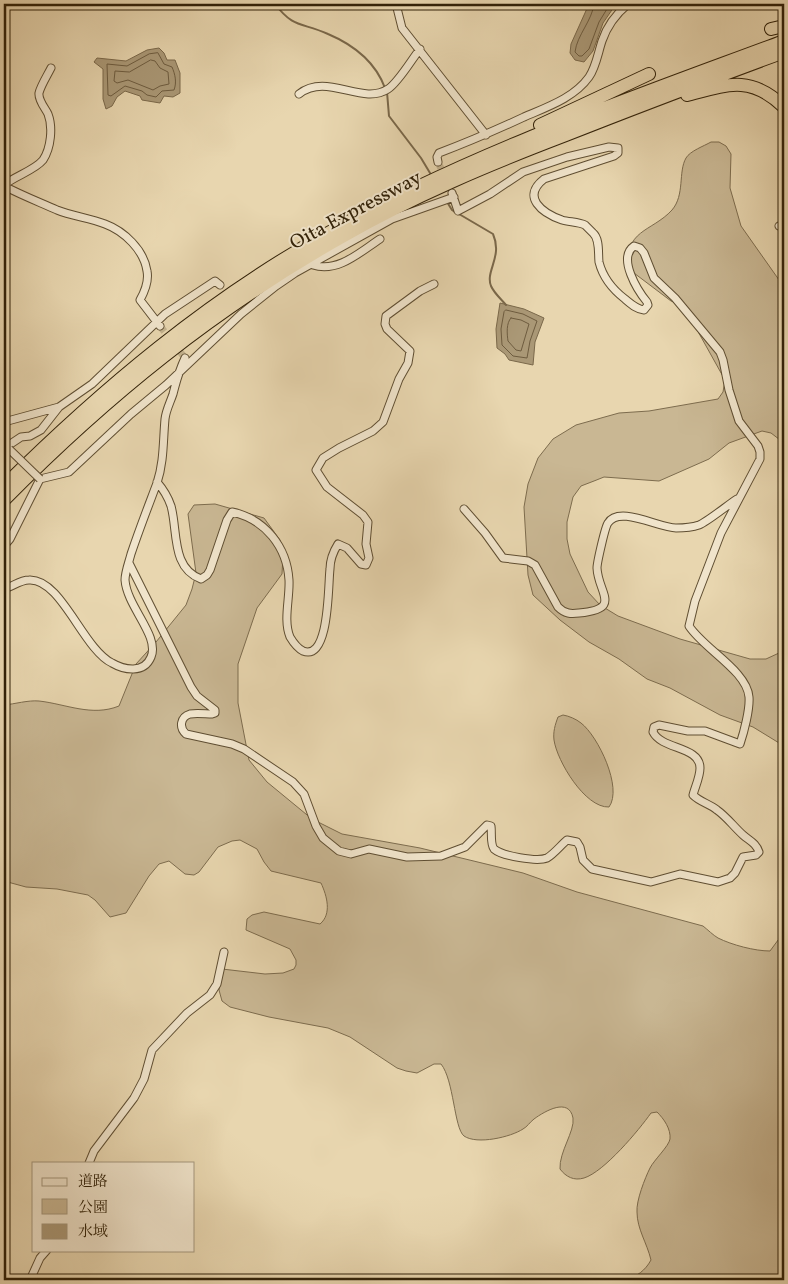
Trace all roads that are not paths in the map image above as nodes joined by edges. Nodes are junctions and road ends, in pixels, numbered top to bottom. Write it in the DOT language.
graph roads {
  1 [pos="396,4"];
  2 [pos="628,4"];
  3 [pos="784,26"];
  4 [pos="771,29"];
  5 [pos="784,41"];
  6 [pos="420,50"];
  7 [pos="784,52"];
  8 [pos="51,68"];
  9 [pos="649,74"];
  10 [pos="299,94"];
  11 [pos="784,107"];
  12 [pos="486,135"];
  13 [pos="524,151"];
  14 [pos="438,162"];
  15 [pos="421,184"];
  16 [pos="4,186"];
  17 [pos="380,239"];
  18 [pos="312,265"];
  19 [pos="434,284"];
  20 [pos="220,285"];
  21 [pos="159,324"];
  22 [pos="185,358"];
  23 [pos="176,377"];
  24 [pos="59,407"];
  25 [pos="4,422"];
  26 [pos="40,479"];
  27 [pos="157,482"];
  28 [pos="4,486"];
  29 [pos="740,497"];
  30 [pos="4,500"];
  31 [pos="464,509"];
  32 [pos="4,546"];
  33 [pos="129,563"];
  34 [pos="4,589"];
  35 [pos="224,952"];
  36 [pos="89,1162"];
  37 [pos="45,1252"];
  38 [pos="30,1280"];
  1 -- 6 [label="street"];
  2 -- 12 [label="street"];
  3 -- 4 [label="highway"];
  5 -- 15 [label="highway, Oita Expressway"];
  6 -- 10 [label="street"];
  6 -- 12 [label="street"];
  7 -- 13 [label="highway, Oita Expressway"];
  8 -- 16 [label="street"];
  9 -- 15 [label="highway"];
  11 -- 13 [label="highway"];
  12 -- 14 [label="street"];
  13 -- 30 [label="highway, Oita Expressway"];
  15 -- 28 [label="highway, Oita Expressway"];
  16 -- 21 [label="street"];
  17 -- 18 [label="street"];
  18 -- 23 [label="street"];
  18 -- 29 [label="street"];
  19 -- 27 [label="street"];
  20 -- 21 [label="street"];
  21 -- 24 [label="street"];
  22 -- 23 [label="street"];
  23 -- 26 [label="street"];
  23 -- 27 [label="street"];
  24 -- 25 [label="street"];
  24 -- 26 [label="street, bridge"];
  26 -- 32 [label="street"];
  27 -- 33 [label="street"];
  29 -- 31 [label="street"];
  29 -- 33 [label="street"];
  33 -- 34 [label="street"];
  35 -- 36 [label="street"];
  37 -- 38 [label="street"];
}
